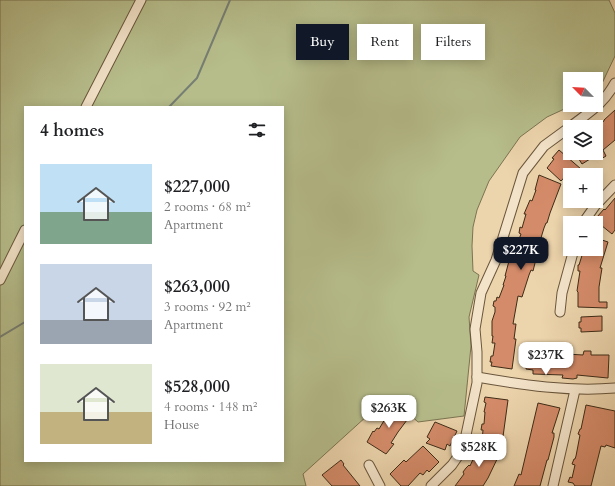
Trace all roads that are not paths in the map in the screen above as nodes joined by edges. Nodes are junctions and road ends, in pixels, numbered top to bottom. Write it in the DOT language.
graph roads {
  1 [pos="141,0"];
  2 [pos="615,82"];
  3 [pos="87,106"];
  4 [pos="580,120"];
  5 [pos="563,132"];
  6 [pos="615,185"];
  7 [pos="588,216"];
  8 [pos="24,232"];
  9 [pos="572,256"];
  10 [pos="0,280"];
  11 [pos="560,312"];
  12 [pos="477,377"];
  13 [pos="615,388"];
  14 [pos="575,390"];
  15 [pos="369,465"];
  16 [pos="380,486"];
  17 [pos="431,486"];
  18 [pos="553,486"];
  1 -- 3 [label="street"];
  2 -- 4 [label="street"];
  5 -- 12 [label="street"];
  6 -- 7 [label="street"];
  8 -- 10 [label="street"];
  9 -- 11 [label="street"];
  12 -- 14 [label="street"];
  12 -- 17 [label="street"];
  13 -- 14 [label="street"];
  14 -- 18 [label="street"];
  15 -- 16 [label="street"];
}
